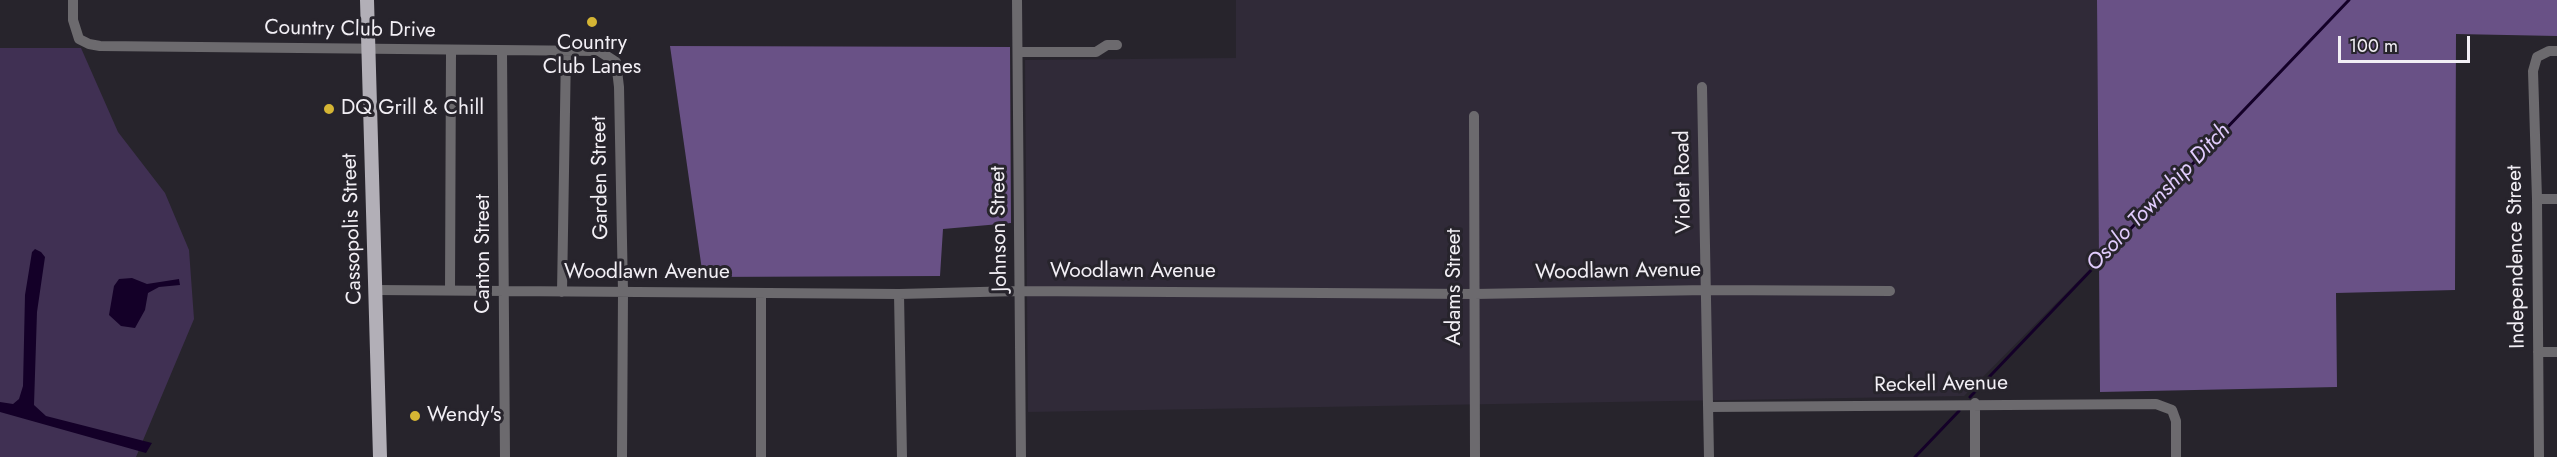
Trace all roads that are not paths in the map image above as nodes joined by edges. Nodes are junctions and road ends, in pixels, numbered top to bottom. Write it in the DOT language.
graph roads {
  1 [pos="73,0"];
  2 [pos="367,0"];
  3 [pos="1017,0"];
  4 [pos="1118,45"];
  5 [pos="369,49"];
  6 [pos="451,51"];
  7 [pos="502,51"];
  8 [pos="566,51"];
  9 [pos="600,51"];
  10 [pos="2557,51"];
  11 [pos="1017,52"];
  12 [pos="1702,87"];
  13 [pos="1474,116"];
  14 [pos="2537,199"];
  15 [pos="2557,199"];
  16 [pos="376,290"];
  17 [pos="450,290"];
  18 [pos="504,290"];
  19 [pos="1707,290"];
  20 [pos="1020,291"];
  21 [pos="1890,291"];
  22 [pos="562,292"];
  23 [pos="623,292"];
  24 [pos="761,293"];
  25 [pos="899,294"];
  26 [pos="1474,294"];
  27 [pos="2538,352"];
  28 [pos="2557,352"];
  29 [pos="1975,404"];
  30 [pos="1709,407"];
  31 [pos="380,457"];
  32 [pos="505,457"];
  33 [pos="622,457"];
  34 [pos="761,457"];
  35 [pos="902,457"];
  36 [pos="1021,457"];
  37 [pos="1475,457"];
  38 [pos="1708,457"];
  39 [pos="1975,457"];
  40 [pos="2176,457"];
  41 [pos="2539,457"];
  1 -- 5 [label="street, Country Club Drive"];
  2 -- 5 [label="main road, Cassopolis Street"];
  3 -- 11 [label="street, Johnson Street"];
  4 -- 11 [label="street"];
  5 -- 6 [label="street, Country Club Drive"];
  5 -- 16 [label="main road, Cassopolis Street"];
  6 -- 7 [label="street, Country Club Drive"];
  6 -- 17 [label="street"];
  7 -- 8 [label="street, Country Club Drive"];
  7 -- 18 [label="street, Canton Street"];
  8 -- 9 [label="street, Country Club Drive"];
  8 -- 22 [label="street"];
  9 -- 23 [label="street, Garden Street"];
  10 -- 14 [label="street, Independence Street"];
  11 -- 20 [label="street, Johnson Street"];
  12 -- 19 [label="street, Violet Road"];
  13 -- 26 [label="street, Adams Street"];
  14 -- 15 [label="street"];
  14 -- 27 [label="street, Independence Street"];
  16 -- 17 [label="street, Woodlawn Avenue"];
  16 -- 31 [label="main road, Cassopolis Street"];
  17 -- 18 [label="street, Woodlawn Avenue"];
  18 -- 22 [label="street, Woodlawn Avenue"];
  18 -- 32 [label="street, Canton Street"];
  19 -- 21 [label="street, Woodlawn Avenue"];
  19 -- 26 [label="street, Woodlawn Avenue"];
  19 -- 30 [label="street, Violet Road"];
  20 -- 25 [label="street, Woodlawn Avenue"];
  20 -- 26 [label="street, Woodlawn Avenue"];
  20 -- 36 [label="street, Johnson Street"];
  22 -- 23 [label="street, Woodlawn Avenue"];
  23 -- 24 [label="street, Woodlawn Avenue"];
  23 -- 33 [label="street, Garden Street"];
  24 -- 25 [label="street, Woodlawn Avenue"];
  24 -- 34 [label="street"];
  25 -- 35 [label="street"];
  26 -- 37 [label="street, Adams Street"];
  27 -- 28 [label="street"];
  27 -- 41 [label="street, Independence Street"];
  29 -- 30 [label="street, Reckell Avenue"];
  29 -- 39 [label="street"];
  29 -- 40 [label="street, Reckell Avenue"];
  30 -- 38 [label="street, Violet Road"];
}
